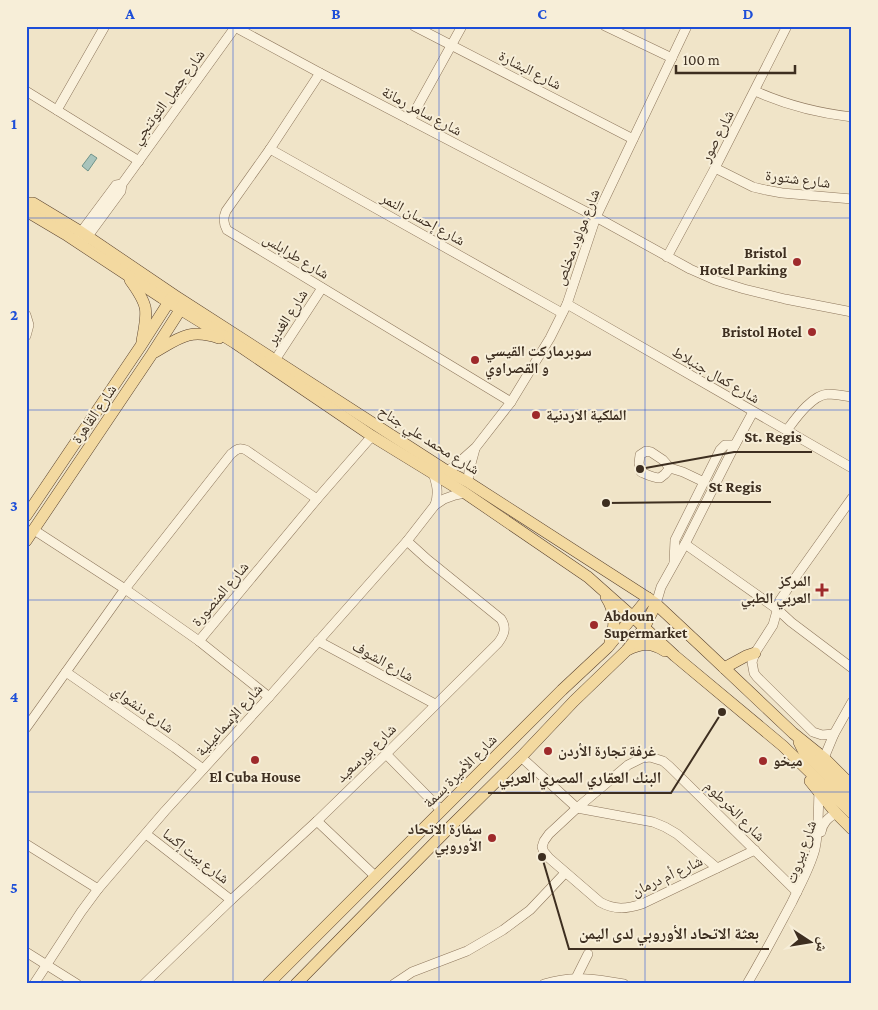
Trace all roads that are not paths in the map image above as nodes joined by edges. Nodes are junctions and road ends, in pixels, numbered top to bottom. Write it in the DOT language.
graph roads {
  1 [pos="105,26"];
  2 [pos="414,26"];
  3 [pos="462,26"];
  4 [pos="605,26"];
  5 [pos="687,26"];
  6 [pos="787,26"];
  7 [pos="235,27"];
  8 [pos="451,45"];
  9 [pos="672,58"];
  10 [pos="320,73"];
  11 [pos="26,91"];
  12 [pos="755,91"];
  13 [pos="57,110"];
  14 [pos="852,117"];
  15 [pos="410,120"];
  16 [pos="633,139"];
  17 [pos="270,149"];
  18 [pos="139,161"];
  19 [pos="715,168"];
  20 [pos="852,199"];
  21 [pos="26,203"];
  22 [pos="26,209"];
  23 [pos="596,218"];
  24 [pos="81,239"];
  25 [pos="667,257"];
  26 [pos="126,274"];
  27 [pos="322,288"];
  28 [pos="172,299"];
  29 [pos="183,306"];
  30 [pos="564,309"];
  31 [pos="852,312"];
  32 [pos="26,315"];
  33 [pos="26,336"];
  34 [pos="235,344"];
  35 [pos="140,347"];
  36 [pos="152,354"];
  37 [pos="275,360"];
  38 [pos="852,397"];
  39 [pos="511,402"];
  40 [pos="753,412"];
  41 [pos="787,430"];
  42 [pos="372,436"];
  43 [pos="735,445"];
  44 [pos="476,447"];
  45 [pos="670,468"];
  46 [pos="852,468"];
  47 [pos="447,471"];
  48 [pos="433,473"];
  49 [pos="704,482"];
  50 [pos="467,488"];
  51 [pos="852,498"];
  52 [pos="317,499"];
  53 [pos="435,505"];
  54 [pos="26,516"];
  55 [pos="34,530"];
  56 [pos="407,541"];
  57 [pos="26,542"];
  58 [pos="685,544"];
  59 [pos="674,564"];
  60 [pos="588,577"];
  61 [pos="125,589"];
  62 [pos="652,601"];
  63 [pos="777,609"];
  64 [pos="633,617"];
  65 [pos="644,628"];
  66 [pos="199,641"];
  67 [pos="318,641"];
  68 [pos="608,647"];
  69 [pos="624,653"];
  70 [pos="755,653"];
  71 [pos="675,656"];
  72 [pos="724,668"];
  73 [pos="852,668"];
  74 [pos="66,672"];
  75 [pos="269,697"];
  76 [pos="852,702"];
  77 [pos="435,704"];
  78 [pos="849,710"];
  79 [pos="26,728"];
  80 [pos="793,733"];
  81 [pos="834,734"];
  82 [pos="783,746"];
  83 [pos="386,754"];
  84 [pos="521,757"];
  85 [pos="824,758"];
  86 [pos="203,769"];
  87 [pos="852,786"];
  88 [pos="819,792"];
  89 [pos="852,799"];
  90 [pos="577,808"];
  91 [pos="442,810"];
  92 [pos="836,813"];
  93 [pos="852,813"];
  94 [pos="317,821"];
  95 [pos="852,829"];
  96 [pos="146,834"];
  97 [pos="26,844"];
  98 [pos="755,850"];
  99 [pos="716,868"];
  100 [pos="810,870"];
  101 [pos="565,873"];
  102 [pos="375,876"];
  103 [pos="98,889"];
  104 [pos="796,892"];
  105 [pos="231,900"];
  106 [pos="776,938"];
  107 [pos="26,952"];
  108 [pos="588,954"];
  109 [pos="46,964"];
  110 [pos="576,978"];
  111 [pos="34,984"];
  112 [pos="77,984"];
  113 [pos="144,984"];
  114 [pos="268,984"];
  115 [pos="296,984"];
  116 [pos="394,984"];
  117 [pos="544,984"];
  118 [pos="624,984"];
  119 [pos="747,984"];
  120 [pos="752,984"];
  1 -- 13 [label="street"];
  2 -- 8 [label="street, شارع البشارة"];
  3 -- 8 [label="street"];
  4 -- 9 [label="street"];
  5 -- 9 [label="street, شارع مولود مخلص"];
  6 -- 12 [label="street, شارع صور"];
  7 -- 10 [label="street, شارع سامر رمانة"];
  7 -- 18 [label="street, شارع جميل التوتنجي"];
  8 -- 15 [label="street"];
  8 -- 16 [label="street, شارع البشارة"];
  9 -- 16 [label="street, شارع مولود مخلص"];
  10 -- 15 [label="street, شارع سامر رمانة"];
  10 -- 17 [label="street, شارع طرابلس"];
  11 -- 13 [label="street"];
  12 -- 14 [label="street"];
  12 -- 19 [label="street, شارع صور"];
  13 -- 18 [label="street"];
  15 -- 23 [label="street, شارع سامر رمانة"];
  16 -- 23 [label="street, شارع مولود مخلص"];
  17 -- 27 [label="street, شارع طرابلس"];
  17 -- 30 [label="street, شارع إحسان النمر"];
  18 -- 24 [label="street, شارع جميل التوتنجي"];
  19 -- 20 [label="street, شارع شتورة"];
  19 -- 25 [label="street, شارع صور"];
  21 -- 24 [label="main road, شارع محمد علي جناح"];
  22 -- 24 [label="main road, شارع محمد علي جناح"];
  23 -- 25 [label="street, شارع سامر رمانة"];
  23 -- 30 [label="street, شارع مولود مخلص"];
  24 -- 26 [label="main road, شارع محمد علي جناح"];
  24 -- 28 [label="main road, شارع محمد علي جناح"];
  25 -- 31 [label="street, شارع سامر رمانة"];
  26 -- 28 [label="main road, شارع محمد علي جناح"];
  26 -- 35 [label="main road"];
  27 -- 37 [label="street, شارع الغدير"];
  27 -- 39 [label="street, شارع طرابلس"];
  28 -- 29 [label="main road, شارع محمد علي جناح"];
  28 -- 35 [label="main road, شارع القاهرة"];
  29 -- 34 [label="main road, شارع محمد علي جناح"];
  29 -- 36 [label="main road, شارع القاهرة"];
  29 -- 37 [label="main road, شارع محمد علي جناح"];
  30 -- 39 [label="street, شارع مولود مخلص"];
  30 -- 40 [label="street, شارع كمال جنبلاط"];
  32 -- 33 [label="street"];
  34 -- 36 [label="main road"];
  34 -- 42 [label="main road, شارع محمد علي جناح"];
  35 -- 54 [label="main road, شارع القاهرة"];
  36 -- 55 [label="main road, شارع القاهرة"];
  37 -- 47 [label="main road, شارع محمد علي جناح"];
  38 -- 41 [label="street"];
  39 -- 44 [label="street, شارع مولود مخلص"];
  40 -- 41 [label="street, شارع كمال جنبلاط"];
  40 -- 43 [label="street"];
  41 -- 46 [label="street, شارع كمال جنبلاط"];
  42 -- 48 [label="main road, شارع محمد علي جناح"];
  42 -- 52 [label="street, شارع المنصورة"];
  43 -- 49 [label="street"];
  43 -- 58 [label="street"];
  44 -- 47 [label="street, شارع مولود مخلص"];
  44 -- 50 [label="street, شارع مولود مخلص"];
  45 -- 49 [label="street"];
  47 -- 50 [label="main road, شارع محمد علي جناح"];
  48 -- 50 [label="main road, شارع محمد علي جناح"];
  48 -- 53 [label="street"];
  49 -- 59 [label="street"];
  50 -- 53 [label="street, شارع الإسماعيلية"];
  50 -- 60 [label="main road, شارع محمد علي جناح"];
  50 -- 62 [label="main road, شارع محمد علي جناح"];
  51 -- 63 [label="street"];
  52 -- 61 [label="street"];
  52 -- 66 [label="street, شارع المنصورة"];
  53 -- 56 [label="street, شارع الإسماعيلية"];
  55 -- 57 [label="main road, شارع القاهرة"];
  55 -- 61 [label="street, شارع المنصورة"];
  56 -- 67 [label="street, شارع الإسماعيلية"];
  56 -- 77 [label="street, شارع بورسعيد"];
  58 -- 59 [label="street"];
  58 -- 63 [label="street"];
  59 -- 62 [label="street"];
  60 -- 64 [label="main road, شارع محمد علي جناح"];
  60 -- 68 [label="main road"];
  61 -- 66 [label="street, شارع المنصورة"];
  61 -- 74 [label="street"];
  62 -- 64 [label="main road, شارع الأميرة بسمة"];
  62 -- 65 [label="main road"];
  62 -- 72 [label="main road, شارع محمد علي جناح"];
  63 -- 70 [label="street"];
  63 -- 73 [label="street"];
  64 -- 65 [label="main road, شارع محمد علي جناح"];
  64 -- 68 [label="main road, شارع الأميرة بسمة"];
  65 -- 69 [label="main road"];
  65 -- 71 [label="main road, شارع محمد علي جناح"];
  66 -- 75 [label="street"];
  67 -- 75 [label="street, شارع الإسماعيلية"];
  67 -- 77 [label="street, شارع الشوف"];
  68 -- 69 [label="street"];
  68 -- 91 [label="main road, شارع الأميرة بسمة"];
  69 -- 71 [label="main road"];
  69 -- 84 [label="main road"];
  70 -- 72 [label="main road"];
  70 -- 81 [label="street"];
  71 -- 82 [label="main road, شارع محمد علي جناح"];
  72 -- 80 [label="main road, شارع محمد علي جناح"];
  74 -- 79 [label="street"];
  74 -- 86 [label="street, شارع دنشواي"];
  75 -- 86 [label="street, شارع الإسماعيلية"];
  76 -- 78 [label="street"];
  77 -- 83 [label="street, شارع بورسعيد"];
  78 -- 81 [label="street"];
  80 -- 85 [label="main road, شارع محمد علي جناح"];
  80 -- 89 [label="main road, شارع محمد علي جناح"];
  81 -- 85 [label="street"];
  82 -- 88 [label="main road, شارع محمد علي جناح"];
  82 -- 93 [label="main road, شارع محمد علي جناح"];
  83 -- 91 [label="street"];
  83 -- 94 [label="street, شارع بورسعيد"];
  84 -- 90 [label="street"];
  84 -- 115 [label="main road"];
  85 -- 87 [label="main road, شارع محمد علي جناح"];
  86 -- 96 [label="street, شارع الإسماعيلية"];
  88 -- 92 [label="main road, شارع محمد علي جناح"];
  88 -- 100 [label="street, شارع بيروت"];
  90 -- 98 [label="street, شارع الخرطوم"];
  90 -- 99 [label="street"];
  90 -- 101 [label="street, شارع أم درمان"];
  91 -- 102 [label="main road, شارع الأميرة بسمة"];
  92 -- 95 [label="main road, شارع محمد علي جناح"];
  92 -- 100 [label="street, شارع بيروت"];
  94 -- 102 [label="street"];
  94 -- 105 [label="street, شارع بورسعيد"];
  96 -- 103 [label="street, شارع الإسماعيلية"];
  96 -- 105 [label="street, شارع بيت إكسا"];
  97 -- 103 [label="street"];
  98 -- 99 [label="street, شارع أم درمان"];
  98 -- 104 [label="street, شارع الخرطوم"];
  99 -- 101 [label="street, شارع أم درمان"];
  100 -- 104 [label="street, شارع بيروت"];
  100 -- 106 [label="street, شارع بيروت"];
  101 -- 116 [label="street"];
  102 -- 114 [label="main road, شارع الأميرة بسمة"];
  103 -- 109 [label="street, شارع الإسماعيلية"];
  104 -- 106 [label="street, شارع بيروت"];
  105 -- 113 [label="street, شارع بورسعيد"];
  106 -- 119 [label="street, شارع بيروت"];
  106 -- 120 [label="street, شارع بيروت"];
  107 -- 109 [label="street"];
  108 -- 110 [label="street"];
  109 -- 111 [label="street, شارع الإسماعيلية"];
  109 -- 112 [label="street"];
  110 -- 117 [label="street"];
  110 -- 118 [label="street"];
}
